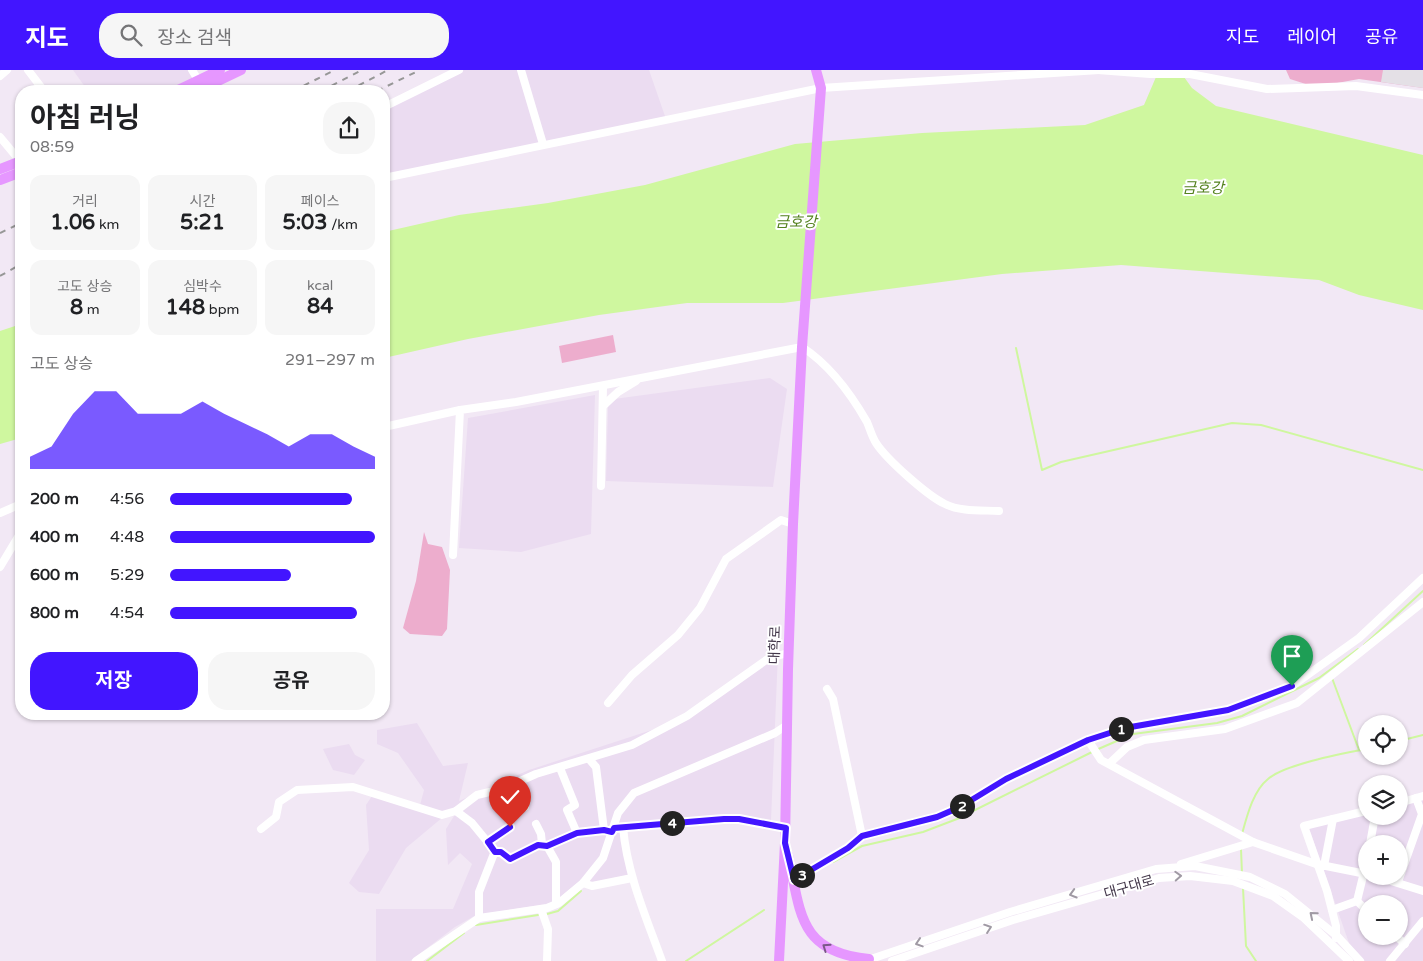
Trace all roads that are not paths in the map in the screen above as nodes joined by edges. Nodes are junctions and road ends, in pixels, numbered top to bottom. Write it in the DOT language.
graph roads {
  1 [pos="7,70"];
  2 [pos="28,70"];
  3 [pos="192,70"];
  4 [pos="220,70"];
  5 [pos="241,70"];
  6 [pos="458,70"];
  7 [pos="521,70"];
  8 [pos="816,70"];
  9 [pos="1099,70"];
  10 [pos="1005,73"];
  11 [pos="0,76"];
  12 [pos="198,80"];
  13 [pos="39,85"];
  14 [pos="188,85"];
  15 [pos="210,85"];
  16 [pos="821,88"];
  17 [pos="1423,96"];
  18 [pos="390,104"];
  19 [pos="0,137"];
  20 [pos="544,144"];
  21 [pos="15,157"];
  22 [pos="15,166"];
  23 [pos="0,169"];
  24 [pos="15,169"];
  25 [pos="390,177"];
  26 [pos="0,180"];
  27 [pos="802,347"];
  28 [pos="639,379"];
  29 [pos="603,386"];
  30 [pos="604,405"];
  31 [pos="460,410"];
  32 [pos="390,426"];
  33 [pos="601,486"];
  34 [pos="15,507"];
  35 [pos="999,511"];
  36 [pos="0,513"];
  37 [pos="793,524"];
  38 [pos="15,542"];
  39 [pos="453,555"];
  40 [pos="0,566"];
  41 [pos="1423,578"];
  42 [pos="1423,602"];
  43 [pos="788,653"];
  44 [pos="827,689"];
  45 [pos="608,703"];
  46 [pos="787,725"];
  47 [pos="1092,746"];
  48 [pos="590,759"];
  49 [pos="1110,763"];
  50 [pos="560,768"];
  51 [pos="497,789"];
  52 [pos="1420,797"];
  53 [pos="526,807"];
  54 [pos="456,811"];
  55 [pos="509,813"];
  56 [pos="1358,813"];
  57 [pos="1423,814"];
  58 [pos="1333,819"];
  59 [pos="536,824"];
  60 [pos="623,827"];
  61 [pos="786,828"];
  62 [pos="261,829"];
  63 [pos="610,830"];
  64 [pos="577,833"];
  65 [pos="862,836"];
  66 [pos="488,842"];
  67 [pos="1253,842"];
  68 [pos="785,843"];
  69 [pos="545,845"];
  70 [pos="495,852"];
  71 [pos="1408,855"];
  72 [pos="1320,865"];
  73 [pos="1172,866"];
  74 [pos="1358,873"];
  75 [pos="632,878"];
  76 [pos="794,880"];
  77 [pos="583,883"];
  78 [pos="1362,885"];
  79 [pos="1406,885"];
  80 [pos="1423,892"];
  81 [pos="1357,901"];
  82 [pos="556,904"];
  83 [pos="541,909"];
  84 [pos="1332,910"];
  85 [pos="479,918"];
  86 [pos="1423,921"];
  87 [pos="1337,936"];
  88 [pos="1408,940"];
  89 [pos="1334,945"];
  90 [pos="1404,945"];
  91 [pos="867,960"];
  92 [pos="416,961"];
  93 [pos="547,961"];
  94 [pos="662,961"];
  95 [pos="779,961"];
  96 [pos="892,961"];
  97 [pos="1350,961"];
  98 [pos="1360,961"];
  99 [pos="1390,961"];
  1 -- 11 [label="street"];
  2 -- 13 [label="street"];
  3 -- 12 [label="street"];
  4 -- 12 [label="main road"];
  5 -- 15 [label="main road"];
  6 -- 18 [label="street"];
  7 -- 20 [label="street"];
  8 -- 16 [label="main road"];
  9 -- 10 [label="street"];
  9 -- 17 [label="street"];
  10 -- 16 [label="street"];
  12 -- 14 [label="main road"];
  16 -- 20 [label="street"];
  16 -- 27 [label="main road, 대학로"];
  19 -- 21 [label="street"];
  20 -- 25 [label="street"];
  22 -- 23 [label="main road"];
  24 -- 26 [label="main road"];
  27 -- 28 [label="street"];
  27 -- 35 [label="street"];
  27 -- 37 [label="main road, 대학로"];
  28 -- 29 [label="street"];
  28 -- 30 [label="street"];
  29 -- 30 [label="street"];
  29 -- 31 [label="street"];
  30 -- 33 [label="street"];
  31 -- 32 [label="street"];
  31 -- 39 [label="street"];
  34 -- 36 [label="street"];
  37 -- 43 [label="main road, 대학로"];
  37 -- 45 [label="street"];
  38 -- 40 [label="street"];
  41 -- 47 [label="street"];
  42 -- 49 [label="street"];
  43 -- 46 [label="main road, 대학로"];
  43 -- 48 [label="street"];
  44 -- 65 [label="street"];
  46 -- 61 [label="main road, 대학로"];
  46 -- 63 [label="street"];
  47 -- 49 [label="street"];
  47 -- 65 [label="street"];
  48 -- 50 [label="street"];
  48 -- 63 [label="street"];
  49 -- 67 [label="street"];
  50 -- 51 [label="street"];
  50 -- 64 [label="street"];
  51 -- 54 [label="street"];
  51 -- 55 [label="street"];
  52 -- 57 [label="street"];
  53 -- 55 [label="street"];
  54 -- 62 [label="street"];
  54 -- 66 [label="street"];
  55 -- 66 [label="street"];
  56 -- 58 [label="street"];
  57 -- 71 [label="street"];
  58 -- 72 [label="street"];
  58 -- 72 [label="street"];
  59 -- 69 [label="street"];
  60 -- 61 [label="street"];
  60 -- 63 [label="street"];
  60 -- 75 [label="street"];
  61 -- 68 [label="main road, 대학로"];
  63 -- 64 [label="street"];
  63 -- 77 [label="street"];
  64 -- 69 [label="street"];
  65 -- 76 [label="street"];
  66 -- 70 [label="street"];
  67 -- 72 [label="street"];
  67 -- 73 [label="street"];
  68 -- 76 [label="main road"];
  68 -- 95 [label="main road, 대학로"];
  69 -- 70 [label="street"];
  69 -- 82 [label="street"];
  70 -- 85 [label="street"];
  72 -- 74 [label="street"];
  72 -- 84 [label="street"];
  87 -- 73 [label="street, 대구대로, one-way"];
  73 -- 91 [label="street, 대구대로, one-way"];
  75 -- 77 [label="street"];
  75 -- 94 [label="street"];
  91 -- 76 [label="main road, one-way"];
  77 -- 82 [label="street"];
  78 -- 81 [label="street"];
  79 -- 80 [label="street"];
  81 -- 84 [label="street"];
  82 -- 83 [label="street"];
  83 -- 85 [label="street"];
  83 -- 93 [label="street"];
  84 -- 87 [label="street"];
  85 -- 92 [label="street"];
  86 -- 88 [label="street"];
  87 -- 89 [label="street"];
  87 -- 98 [label="street"];
  96 -- 89 [label="street, 대구대로, one-way"];
  89 -- 97 [label="street, 대구대로"];
  90 -- 99 [label="street"];
}
